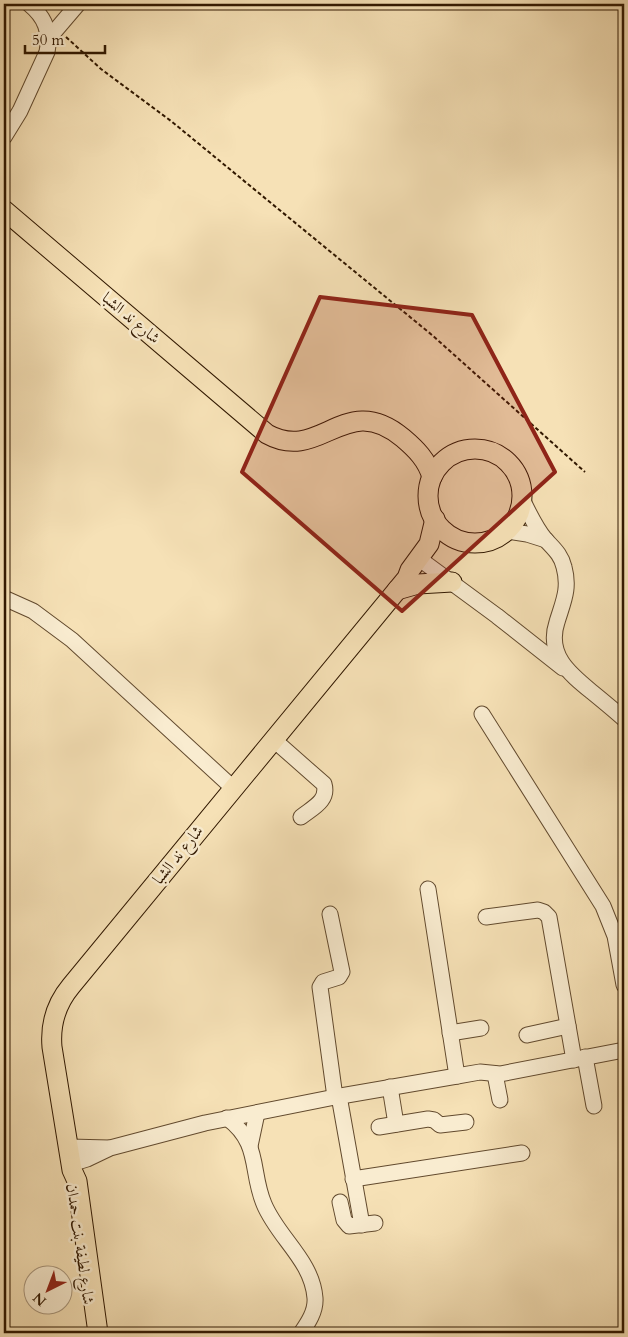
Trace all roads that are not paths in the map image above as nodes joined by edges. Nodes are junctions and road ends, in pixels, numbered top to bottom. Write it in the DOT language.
graph roads {
  1 [pos="29,4"];
  2 [pos="78,4"];
  3 [pos="53,33"];
  4 [pos="4,137"];
  5 [pos="4,210"];
  6 [pos="258,426"];
  7 [pos="452,455"];
  8 [pos="432,477"];
  9 [pos="522,499"];
  10 [pos="435,520"];
  11 [pos="507,531"];
  12 [pos="459,540"];
  13 [pos="546,540"];
  14 [pos="425,562"];
  15 [pos="452,582"];
  16 [pos="402,584"];
  17 [pos="4,598"];
  18 [pos="568,672"];
  19 [pos="482,714"];
  20 [pos="624,720"];
  21 [pos="274,740"];
  22 [pos="233,788"];
  23 [pos="301,817"];
  24 [pos="428,889"];
  25 [pos="330,914"];
  26 [pos="486,917"];
  27 [pos="623,967"];
  28 [pos="624,984"];
  29 [pos="568,1026"];
  30 [pos="481,1028"];
  31 [pos="450,1033"];
  32 [pos="527,1035"];
  33 [pos="624,1050"];
  34 [pos="579,1059"];
  35 [pos="495,1074"];
  36 [pos="457,1076"];
  37 [pos="390,1087"];
  38 [pos="337,1097"];
  39 [pos="500,1100"];
  40 [pos="594,1106"];
  41 [pos="257,1112"];
  42 [pos="227,1118"];
  43 [pos="466,1122"];
  44 [pos="396,1124"];
  45 [pos="379,1127"];
  46 [pos="250,1146"];
  47 [pos="522,1153"];
  48 [pos="70,1161"];
  49 [pos="353,1180"];
  50 [pos="340,1202"];
  51 [pos="93,1333"];
  52 [pos="98,1333"];
  53 [pos="301,1333"];
  1 -- 3 [label="street"];
  2 -- 3 [label="street"];
  3 -- 4 [label="street"];
  5 -- 6 [label="main road, شارع ند الشبا"];
  6 -- 7 [label="main road, شارع ند الشبا"];
  6 -- 8 [label="main road, شارع ند الشبا"];
  7 -- 8 [label="main road"];
  7 -- 9 [label="main road"];
  8 -- 10 [label="main road"];
  9 -- 11 [label="main road"];
  9 -- 13 [label="street"];
  10 -- 12 [label="main road"];
  10 -- 16 [label="main road, شارع ند الشبا"];
  11 -- 12 [label="main road"];
  11 -- 13 [label="street"];
  12 -- 14 [label="main road, شارع ند الشبا"];
  13 -- 18 [label="street"];
  14 -- 15 [label="street"];
  14 -- 16 [label="main road, شارع ند الشبا"];
  15 -- 16 [label="main road"];
  15 -- 18 [label="street"];
  16 -- 21 [label="main road, شارع ند الشبا"];
  17 -- 22 [label="street"];
  18 -- 20 [label="street"];
  19 -- 27 [label="street"];
  21 -- 22 [label="main road, شارع ند الشبا"];
  21 -- 23 [label="street"];
  22 -- 48 [label="main road, شارع ند الشبا"];
  24 -- 31 [label="street"];
  25 -- 38 [label="street"];
  26 -- 29 [label="street"];
  27 -- 28 [label="street"];
  29 -- 32 [label="street"];
  29 -- 34 [label="street"];
  30 -- 31 [label="street"];
  31 -- 36 [label="street"];
  33 -- 34 [label="street"];
  34 -- 35 [label="street"];
  34 -- 40 [label="street"];
  35 -- 36 [label="street"];
  35 -- 39 [label="street"];
  36 -- 37 [label="street"];
  37 -- 38 [label="street"];
  37 -- 44 [label="street"];
  38 -- 41 [label="street"];
  38 -- 49 [label="street"];
  41 -- 42 [label="street"];
  41 -- 46 [label="street"];
  42 -- 46 [label="street"];
  42 -- 48 [label="street"];
  43 -- 44 [label="street"];
  44 -- 45 [label="street"];
  46 -- 53 [label="street"];
  47 -- 49 [label="street"];
  48 -- 51 [label="main road, شارع لطيفة بنت حمدان"];
  48 -- 52 [label="main road, شارع لطيفة بنت حمدان"];
  49 -- 50 [label="street"];
}
